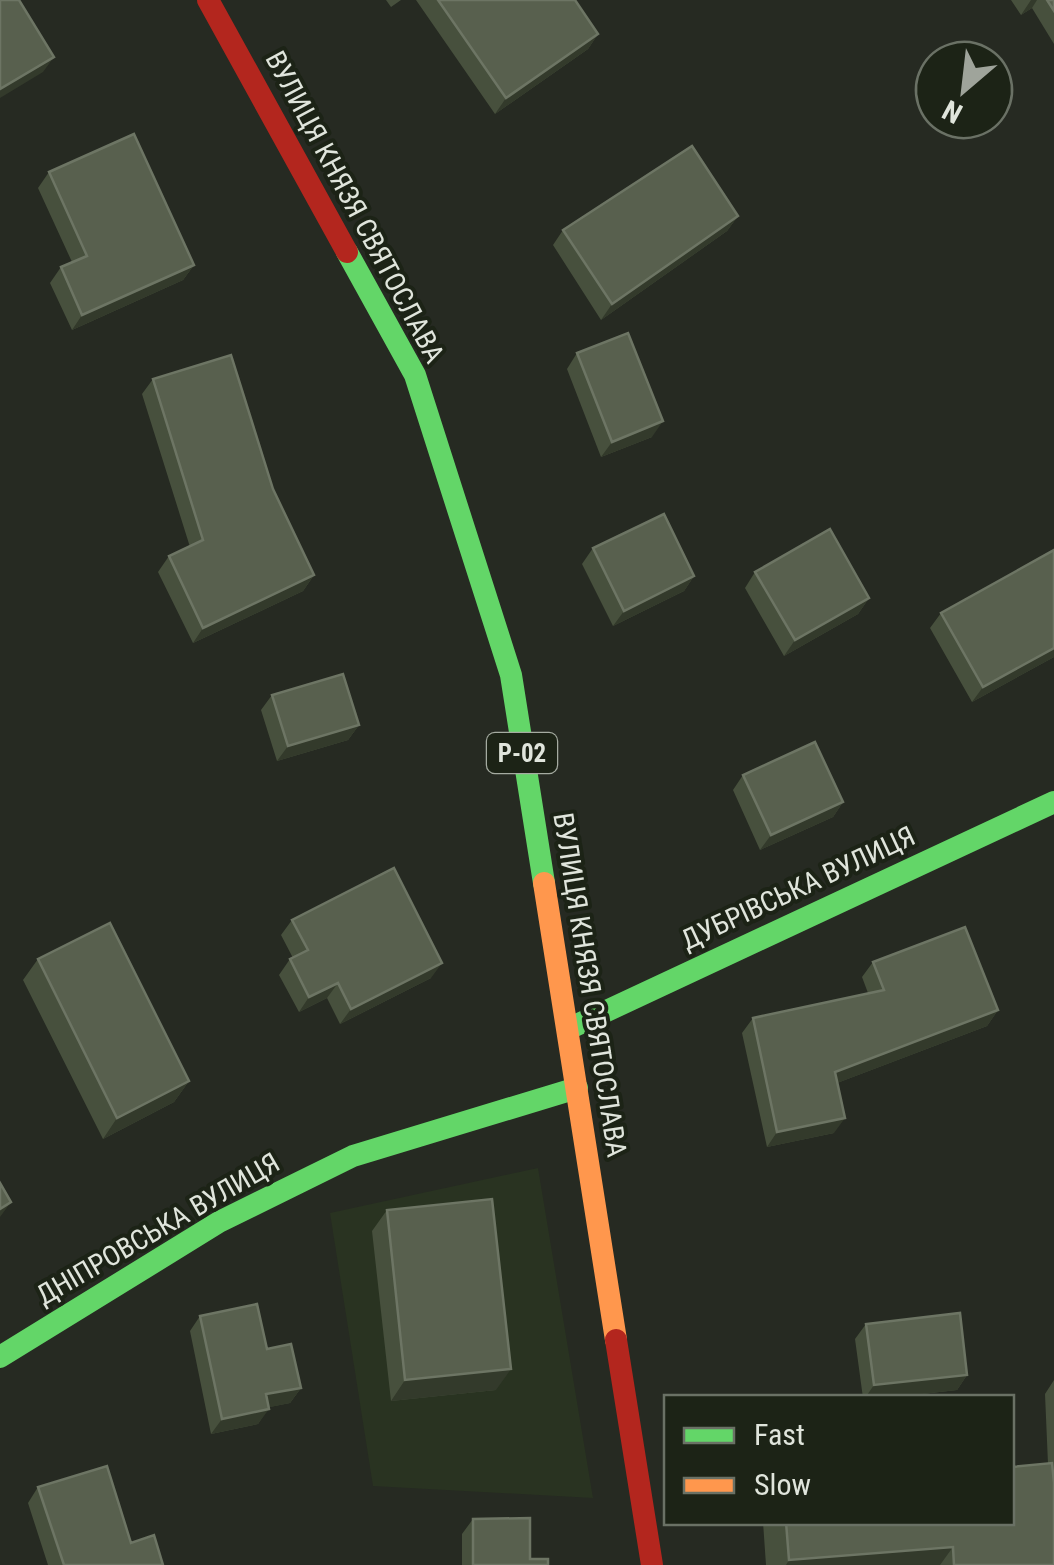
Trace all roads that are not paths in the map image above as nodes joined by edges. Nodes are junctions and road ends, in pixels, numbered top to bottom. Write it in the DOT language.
graph roads {
  1 [pos="208,0"];
  2 [pos="1054,802"];
  3 [pos="568,1029"];
  4 [pos="577,1088"];
  5 [pos="0,1358"];
  6 [pos="652,1565"];
  1 -- 3 [label="main road, ВУЛИЦЯ КНЯЗЯ СВЯТОСЛАВА / Р-02"];
  2 -- 3 [label="main road, ДУБРІВСЬКА ВУЛИЦЯ"];
  3 -- 4 [label="main road, ВУЛИЦЯ КНЯЗЯ СВЯТОСЛАВА / Р-02"];
  4 -- 5 [label="main road, ДНІПРОВСЬКА ВУЛИЦЯ"];
  4 -- 6 [label="main road, ВУЛИЦЯ КНЯЗЯ СВЯТОСЛАВА / Р-02"];
}
